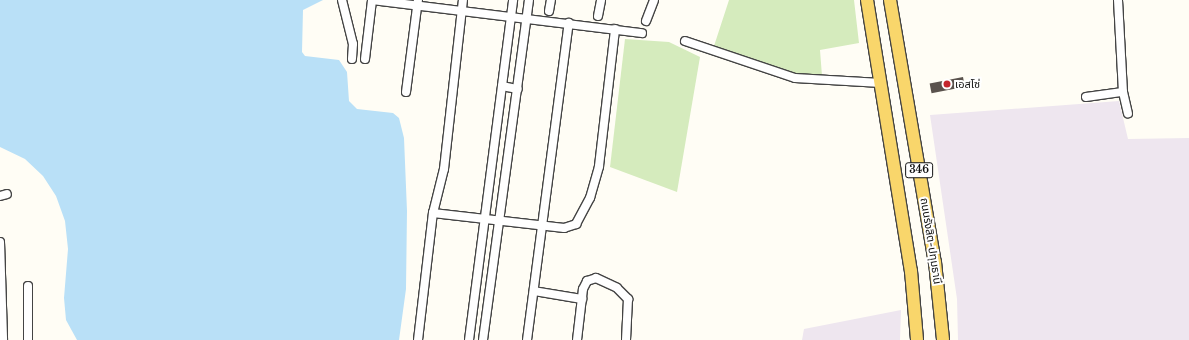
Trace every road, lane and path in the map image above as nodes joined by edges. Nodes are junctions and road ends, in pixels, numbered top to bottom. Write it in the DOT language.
graph roads {
  1 [pos="342,0"];
  2 [pos="372,0"];
  3 [pos="463,0"];
  4 [pos="513,0"];
  5 [pos="529,0"];
  6 [pos="551,0"];
  7 [pos="601,0"];
  8 [pos="654,0"];
  9 [pos="867,0"];
  10 [pos="890,0"];
  11 [pos="1118,0"];
  12 [pos="418,4"];
  13 [pos="462,11"];
  14 [pos="549,11"];
  15 [pos="511,16"];
  16 [pos="598,16"];
  17 [pos="526,18"];
  18 [pos="646,21"];
  19 [pos="569,23"];
  20 [pos="615,29"];
  21 [pos="642,33"];
  22 [pos="685,41"];
  23 [pos="352,59"];
  24 [pos="365,59"];
  25 [pos="881,83"];
  26 [pos="502,86"];
  27 [pos="518,89"];
  28 [pos="406,92"];
  29 [pos="1123,92"];
  30 [pos="1086,96"];
  31 [pos="1128,113"];
  32 [pos="433,213"];
  33 [pos="486,220"];
  34 [pos="501,222"];
  35 [pos="542,227"];
  36 [pos="0,242"];
  37 [pos="28,286"];
  38 [pos="534,291"];
  39 [pos="582,299"];
  40 [pos="3,340"];
  41 [pos="28,340"];
  42 [pos="418,340"];
  43 [pos="469,340"];
  44 [pos="483,340"];
  45 [pos="527,340"];
  46 [pos="577,340"];
  47 [pos="626,340"];
  48 [pos="917,340"];
  49 [pos="943,340"];
  1 -- 23 [label="street"];
  2 -- 12 [label="street"];
  2 -- 24 [label="street"];
  3 -- 13 [label="street"];
  4 -- 15 [label="street"];
  5 -- 17 [label="street"];
  6 -- 14 [label="street"];
  7 -- 16 [label="street"];
  8 -- 18 [label="street"];
  9 -- 25 [label="main road, 346"];
  10 -- 49 [label="main road, ถนนรังสิต-ปทุมธานี / 346"];
  11 -- 29 [label="street"];
  12 -- 13 [label="street"];
  12 -- 28 [label="street"];
  13 -- 15 [label="street"];
  13 -- 32 [label="street"];
  15 -- 17 [label="street"];
  15 -- 26 [label="street"];
  17 -- 19 [label="street"];
  17 -- 27 [label="street"];
  19 -- 20 [label="street"];
  19 -- 35 [label="street"];
  20 -- 21 [label="street"];
  20 -- 35 [label="street"];
  22 -- 25 [label="street"];
  25 -- 48 [label="main road, 346"];
  26 -- 27 [label="street"];
  26 -- 33 [label="street"];
  27 -- 34 [label="street"];
  29 -- 30 [label="street"];
  29 -- 31 [label="street"];
  32 -- 33 [label="street"];
  32 -- 42 [label="street"];
  33 -- 34 [label="street"];
  33 -- 43 [label="street"];
  34 -- 35 [label="street"];
  34 -- 44 [label="street"];
  35 -- 38 [label="street"];
  36 -- 40 [label="street"];
  37 -- 41 [label="street"];
  38 -- 39 [label="street"];
  38 -- 45 [label="street"];
  39 -- 46 [label="street"];
  39 -- 47 [label="street"];
}
